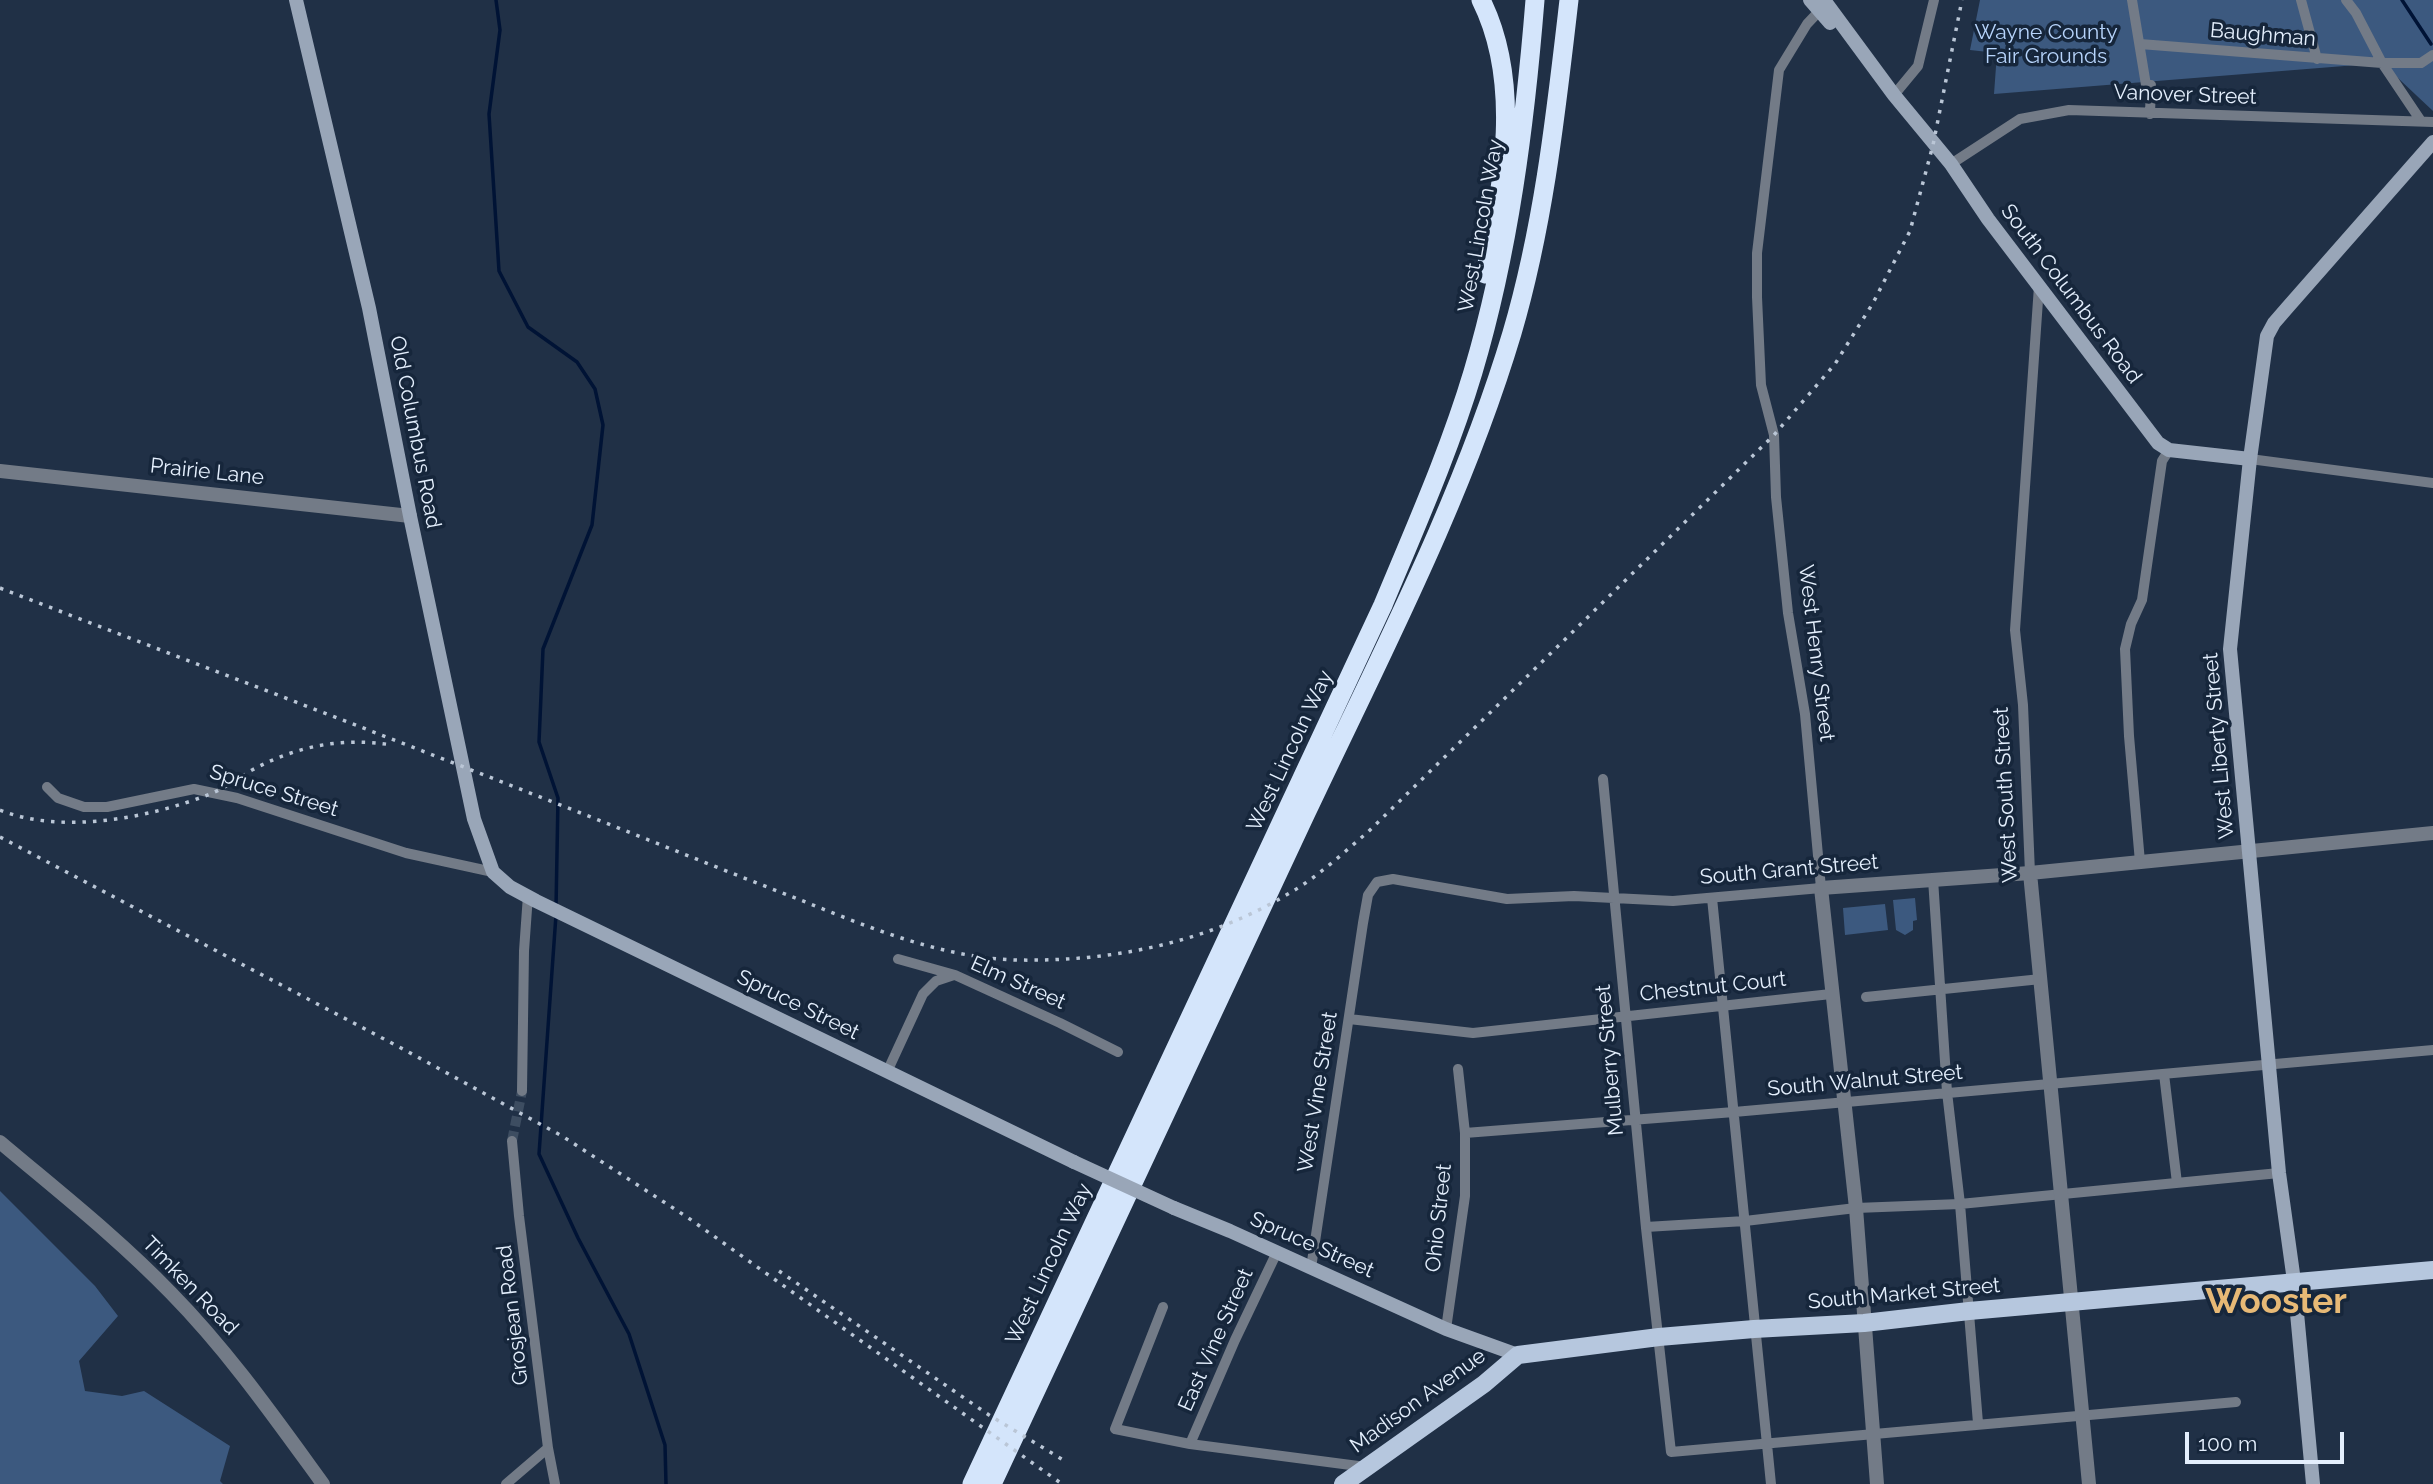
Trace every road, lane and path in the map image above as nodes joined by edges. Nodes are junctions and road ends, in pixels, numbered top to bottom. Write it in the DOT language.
graph roads {
  1 [pos="296,0"];
  2 [pos="1481,0"];
  3 [pos="1535,0"];
  4 [pos="1569,0"];
  5 [pos="1934,0"];
  6 [pos="2132,0"];
  7 [pos="2301,0"];
  8 [pos="2346,0"];
  9 [pos="1820,4"];
  10 [pos="2140,44"];
  11 [pos="2433,55"];
  12 [pos="2317,59"];
  13 [pos="2382,64"];
  14 [pos="1894,95"];
  15 [pos="2150,114"];
  16 [pos="2421,121"];
  17 [pos="2433,122"];
  18 [pos="2433,142"];
  19 [pos="1951,164"];
  20 [pos="2039,286"];
  21 [pos="2169,450"];
  22 [pos="2250,459"];
  23 [pos="0,471"];
  24 [pos="2433,483"];
  25 [pos="410,516"];
  26 [pos="1420,517"];
  27 [pos="1603,779"];
  28 [pos="47,787"];
  29 [pos="2433,833"];
  30 [pos="2249,852"];
  31 [pos="2140,862"];
  32 [pos="494,872"];
  33 [pos="2030,873"];
  34 [pos="1933,879"];
  35 [pos="1821,888"];
  36 [pos="532,898"];
  37 [pos="1615,898"];
  38 [pos="1712,898"];
  39 [pos="1363,923"];
  40 [pos="898,959"];
  41 [pos="955,975"];
  42 [pos="2041,979"];
  43 [pos="1939,990"];
  44 [pos="1831,994"];
  45 [pos="1866,997"];
  46 [pos="1723,1005"];
  47 [pos="1625,1016"];
  48 [pos="1349,1019"];
  49 [pos="2433,1051"];
  50 [pos="1118,1052"];
  51 [pos="2268,1064"];
  52 [pos="1458,1069"];
  53 [pos="887,1072"];
  54 [pos="2164,1074"];
  55 [pos="2050,1085"];
  56 [pos="522,1091"];
  57 [pos="1947,1092"];
  58 [pos="1845,1102"];
  59 [pos="1734,1112"];
  60 [pos="1635,1119"];
  61 [pos="1465,1133"];
  62 [pos="512,1141"];
  63 [pos="0,1142"];
  64 [pos="2278,1173"];
  65 [pos="2177,1183"];
  66 [pos="2060,1195"];
  67 [pos="1960,1204"];
  68 [pos="1856,1208"];
  69 [pos="1745,1221"];
  70 [pos="1646,1227"];
  71 [pos="1277,1252"];
  72 [pos="1311,1268"];
  73 [pos="2433,1270"];
  74 [pos="2294,1281"];
  75 [pos="2071,1302"];
  76 [pos="1163,1307"];
  77 [pos="1969,1311"];
  78 [pos="1864,1324"];
  79 [pos="1066,1328"];
  80 [pos="1446,1329"];
  81 [pos="1754,1329"];
  82 [pos="1659,1337"];
  83 [pos="1518,1354"];
  84 [pos="2236,1402"];
  85 [pos="2081,1417"];
  86 [pos="1978,1423"];
  87 [pos="1873,1433"];
  88 [pos="1190,1444"];
  89 [pos="1767,1444"];
  90 [pos="548,1448"];
  91 [pos="1366,1467"];
  92 [pos="323,1484"];
  93 [pos="506,1484"];
  94 [pos="555,1484"];
  95 [pos="972,1484"];
  96 [pos="992,1484"];
  97 [pos="1002,1484"];
  98 [pos="1343,1484"];
  99 [pos="1772,1484"];
  100 [pos="1877,1484"];
  101 [pos="2089,1484"];
  102 [pos="2313,1484"];
  1 -- 25 [label="main road, Old Columbus Road"];
  2 -- 26 [label="highway"];
  3 -- 26 [label="highway, West Lincoln Way"];
  4 -- 79 [label="highway, West Lincoln Way"];
  5 -- 14 [label="street"];
  6 -- 10 [label="street"];
  7 -- 12 [label="street"];
  8 -- 13 [label="street"];
  9 -- 14 [label="main road, South Columbus Road"];
  9 -- 35 [label="street, West Henry Street"];
  10 -- 12 [label="street, Baughman"];
  10 -- 15 [label="street"];
  11 -- 13 [label="street, Baughman"];
  12 -- 13 [label="street, Baughman"];
  13 -- 16 [label="street"];
  14 -- 19 [label="main road, South Columbus Road"];
  15 -- 16 [label="street, Vanover Street"];
  15 -- 19 [label="street, Vanover Street"];
  16 -- 17 [label="street, Vanover Street"];
  18 -- 22 [label="main road, West Liberty Street"];
  19 -- 20 [label="main road, South Columbus Road"];
  20 -- 21 [label="main road, South Columbus Road"];
  20 -- 33 [label="street, West South Street"];
  21 -- 22 [label="main road"];
  21 -- 31 [label="street"];
  22 -- 24 [label="street"];
  22 -- 30 [label="main road, West Liberty Street"];
  23 -- 25 [label="street, Prairie Lane"];
  25 -- 32 [label="main road, Old Columbus Road"];
  26 -- 95 [label="highway, West Lincoln Way"];
  27 -- 37 [label="street, Mulberry Street"];
  28 -- 32 [label="street, Spruce Street"];
  29 -- 30 [label="street, South Grant Street"];
  30 -- 31 [label="street, South Grant Street"];
  30 -- 51 [label="main road, West Liberty Street"];
  31 -- 33 [label="street, South Grant Street"];
  32 -- 36 [label="main road, Spruce Street"];
  33 -- 34 [label="street, South Grant Street"];
  33 -- 42 [label="street, West South Street"];
  34 -- 35 [label="street, South Grant Street"];
  34 -- 43 [label="street"];
  35 -- 38 [label="street, South Grant Street"];
  35 -- 44 [label="street, West Henry Street"];
  36 -- 53 [label="main road, Spruce Street"];
  36 -- 56 [label="street"];
  37 -- 38 [label="street, South Grant Street"];
  37 -- 39 [label="street, South Grant Street"];
  37 -- 47 [label="street, Mulberry Street"];
  38 -- 46 [label="street"];
  39 -- 48 [label="street, West Vine Street"];
  40 -- 41 [label="street, Elm Street"];
  41 -- 50 [label="street, Elm Street"];
  41 -- 53 [label="street"];
  42 -- 43 [label="street"];
  42 -- 55 [label="street, West South Street"];
  43 -- 45 [label="street"];
  43 -- 57 [label="street"];
  44 -- 46 [label="street, Chestnut Court"];
  44 -- 58 [label="street, West Henry Street"];
  46 -- 47 [label="street, Chestnut Court"];
  46 -- 59 [label="street"];
  47 -- 48 [label="street, Chestnut Court"];
  47 -- 60 [label="street, Mulberry Street"];
  48 -- 72 [label="street, West Vine Street"];
  49 -- 51 [label="street, South Walnut Street"];
  51 -- 54 [label="street, South Walnut Street"];
  51 -- 64 [label="main road, West Liberty Street"];
  52 -- 61 [label="street, Ohio Street"];
  53 -- 71 [label="main road, Spruce Street, bridge"];
  54 -- 55 [label="street, South Walnut Street"];
  54 -- 65 [label="street"];
  55 -- 57 [label="street, South Walnut Street"];
  55 -- 66 [label="street, West South Street"];
  57 -- 58 [label="street, South Walnut Street"];
  57 -- 67 [label="street"];
  58 -- 59 [label="street, South Walnut Street"];
  58 -- 68 [label="street, West Henry Street"];
  59 -- 60 [label="street, South Walnut Street"];
  59 -- 69 [label="street"];
  60 -- 61 [label="street, South Walnut Street"];
  60 -- 70 [label="street, Mulberry Street"];
  61 -- 80 [label="street, Ohio Street"];
  62 -- 90 [label="street, Grosjean Road"];
  63 -- 92 [label="street, Timken Road"];
  64 -- 65 [label="street"];
  64 -- 74 [label="main road, West Liberty Street"];
  65 -- 66 [label="street"];
  66 -- 67 [label="street"];
  66 -- 75 [label="street, West South Street"];
  67 -- 68 [label="street"];
  67 -- 77 [label="street"];
  68 -- 69 [label="street"];
  68 -- 78 [label="street, West Henry Street"];
  69 -- 70 [label="street"];
  69 -- 81 [label="street"];
  70 -- 82 [label="street, Mulberry Street"];
  71 -- 72 [label="main road, Spruce Street"];
  71 -- 88 [label="street, East Vine Street"];
  72 -- 80 [label="main road, Spruce Street"];
  73 -- 74 [label="main road, South Market Street"];
  74 -- 75 [label="main road, South Market Street"];
  74 -- 102 [label="main road, West Liberty Street"];
  75 -- 77 [label="main road, South Market Street"];
  75 -- 85 [label="street, West South Street"];
  76 -- 88 [label="street"];
  77 -- 78 [label="main road, South Market Street"];
  77 -- 86 [label="street"];
  78 -- 81 [label="main road, South Market Street"];
  78 -- 87 [label="street, West Henry Street"];
  79 -- 96 [label="highway"];
  79 -- 97 [label="highway"];
  80 -- 83 [label="main road, Spruce Street"];
  81 -- 82 [label="main road, South Market Street"];
  81 -- 89 [label="street"];
  82 -- 83 [label="main road, South Market Street"];
  82 -- 89 [label="street, Mulberry Street"];
  83 -- 91 [label="main road, Madison Avenue"];
  84 -- 85 [label="street"];
  85 -- 86 [label="street"];
  85 -- 101 [label="street, West South Street"];
  86 -- 87 [label="street"];
  87 -- 89 [label="street"];
  87 -- 100 [label="street, West Henry Street"];
  88 -- 91 [label="street"];
  89 -- 99 [label="street"];
  90 -- 93 [label="street"];
  90 -- 94 [label="street, Grosjean Road"];
  91 -- 98 [label="main road, Madison Avenue"];
}
